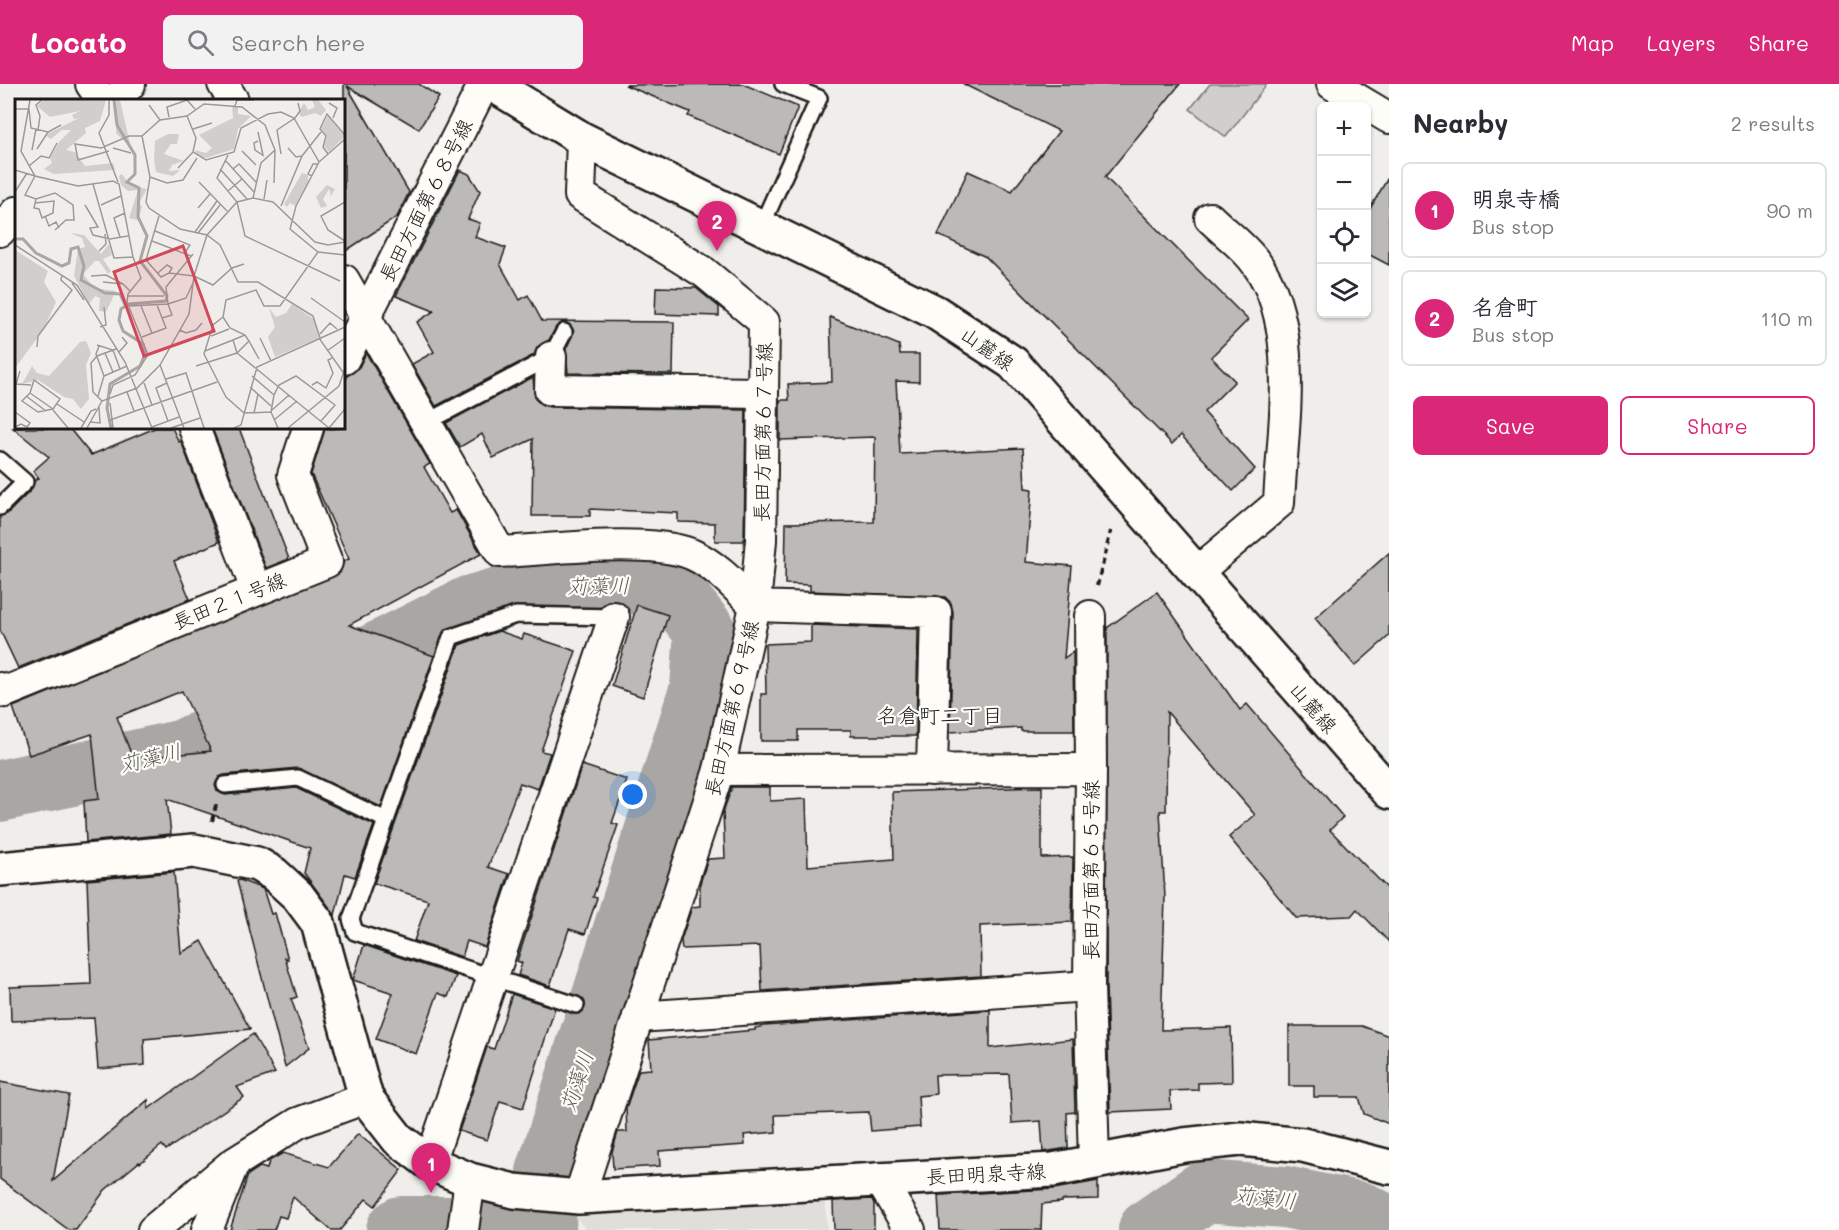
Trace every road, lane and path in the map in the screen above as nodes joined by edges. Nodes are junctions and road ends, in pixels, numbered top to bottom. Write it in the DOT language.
graph roads {
  1 [pos="91,84"];
  2 [pos="130,84"];
  3 [pos="223,84"];
  4 [pos="484,84"];
  5 [pos="492,84"];
  6 [pos="783,84"];
  7 [pos="1332,84"];
  8 [pos="101,99"];
  9 [pos="117,99"];
  10 [pos="232,99"];
  11 [pos="1389,118"];
  12 [pos="582,139"];
  13 [pos="15,213"];
  14 [pos="1210,218"];
  15 [pos="761,227"];
  16 [pos="0,231"];
  17 [pos="345,282"];
  18 [pos="366,316"];
  19 [pos="557,345"];
  20 [pos="345,357"];
  21 [pos="762,393"];
  22 [pos="425,423"];
  23 [pos="194,429"];
  24 [pos="305,429"];
  25 [pos="0,459"];
  26 [pos="0,507"];
  27 [pos="1111,531"];
  28 [pos="1104,557"];
  29 [pos="1196,573"];
  30 [pos="255,589"];
  31 [pos="755,606"];
  32 [pos="1090,616"];
  33 [pos="614,618"];
  34 [pos="0,688"];
  35 [pos="1091,769"];
  36 [pos="719,770"];
  37 [pos="932,770"];
  38 [pos="225,786"];
  39 [pos="1389,792"];
  40 [pos="386,820"];
  41 [pos="0,869"];
  42 [pos="492,979"];
  43 [pos="1089,986"];
  44 [pos="576,1005"];
  45 [pos="638,1017"];
  46 [pos="366,1098"];
  47 [pos="1094,1162"];
  48 [pos="234,1163"];
  49 [pos="430,1163"];
  50 [pos="1389,1167"];
  51 [pos="879,1178"];
  52 [pos="470,1180"];
  53 [pos="579,1197"];
  54 [pos="464,1221"];
  55 [pos="153,1230"];
  56 [pos="207,1230"];
  57 [pos="910,1230"];
  1 -- 8 [label="street"];
  2 -- 9 [label="street"];
  3 -- 10 [label="street"];
  4 -- 18 [label="street, 長田方面第６８号線"];
  5 -- 12 [label="street, 山麓線"];
  6 -- 15 [label="lane"];
  7 -- 11 [label="street"];
  12 -- 15 [label="street, 山麓線"];
  12 -- 21 [label="street, 長田方面第６７号線"];
  13 -- 16 [label="street"];
  14 -- 29 [label="street"];
  15 -- 29 [label="street, 山麓線"];
  17 -- 18 [label="street, 長田方面第６９号線"];
  18 -- 20 [label="street"];
  18 -- 22 [label="street, 長田方面第６９号線"];
  19 -- 21 [label="street"];
  19 -- 22 [label="lane"];
  21 -- 31 [label="street, 長田方面第６７号線"];
  22 -- 31 [label="street, 長田方面第６９号線"];
  23 -- 30 [label="street"];
  24 -- 30 [label="street, 長田２１号線"];
  25 -- 26 [label="lane"];
  27 -- 28 [label="path"];
  29 -- 39 [label="street, 山麓線"];
  30 -- 34 [label="street, 長田２１号線"];
  31 -- 36 [label="street, 長田方面第６９号線"];
  31 -- 37 [label="street"];
  32 -- 35 [label="street"];
  33 -- 40 [label="lane"];
  33 -- 42 [label="street"];
  35 -- 37 [label="street, 長田方面第６５号線"];
  35 -- 43 [label="street, 長田方面第６５号線"];
  36 -- 37 [label="street, 長田方面第６５号線"];
  36 -- 45 [label="street, 長田方面第６９号線"];
  38 -- 40 [label="lane"];
  40 -- 42 [label="lane"];
  41 -- 46 [label="street"];
  42 -- 44 [label="lane"];
  42 -- 49 [label="street"];
  43 -- 45 [label="street"];
  43 -- 47 [label="street, 長田方面第６５号線"];
  45 -- 53 [label="street, 長田方面第６９号線"];
  46 -- 48 [label="street"];
  46 -- 49 [label="street, 長田明泉寺線"];
  47 -- 50 [label="street, 長田明泉寺線"];
  47 -- 51 [label="street, 長田明泉寺線"];
  48 -- 55 [label="street"];
  48 -- 56 [label="street"];
  49 -- 52 [label="street, 長田明泉寺線"];
  51 -- 53 [label="street, 長田明泉寺線"];
  51 -- 57 [label="street"];
  52 -- 53 [label="street, 長田明泉寺線"];
  52 -- 54 [label="street"];
}
